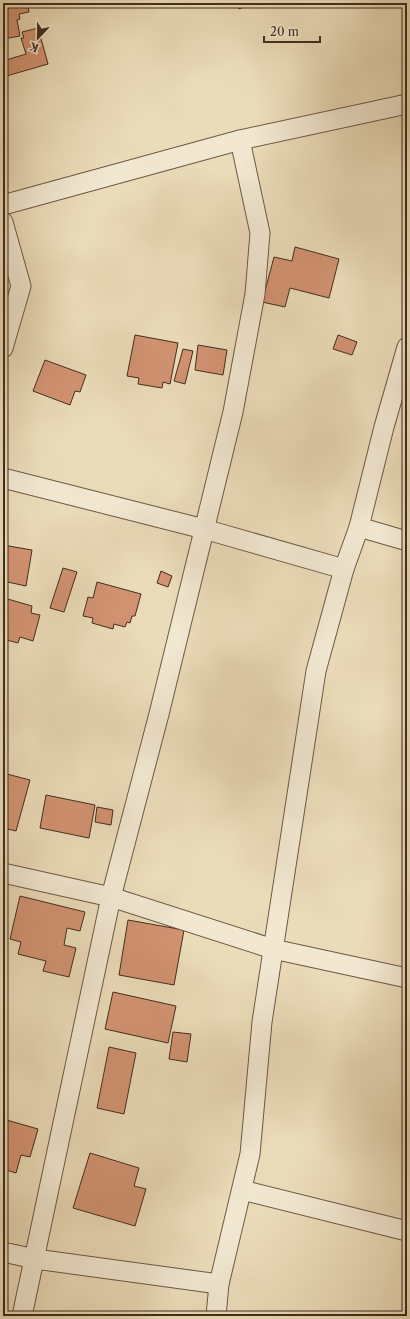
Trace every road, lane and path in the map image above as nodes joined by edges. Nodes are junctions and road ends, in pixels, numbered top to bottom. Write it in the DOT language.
graph roads {
  1 [pos="407,104"];
  2 [pos="240,140"];
  3 [pos="3,205"];
  4 [pos="3,222"];
  5 [pos="407,347"];
  6 [pos="3,348"];
  7 [pos="3,478"];
  8 [pos="359,527"];
  9 [pos="204,529"];
  10 [pos="407,541"];
  11 [pos="344,569"];
  12 [pos="3,873"];
  13 [pos="111,897"];
  14 [pos="273,949"];
  15 [pos="407,978"];
  16 [pos="242,1190"];
  17 [pos="407,1231"];
  18 [pos="3,1252"];
  19 [pos="35,1259"];
  20 [pos="219,1284"];
  21 [pos="22,1316"];
  22 [pos="216,1316"];
  1 -- 2 [label="street"];
  2 -- 3 [label="street"];
  2 -- 9 [label="street"];
  4 -- 6 [label="street"];
  5 -- 8 [label="street"];
  7 -- 9 [label="street"];
  8 -- 10 [label="street"];
  8 -- 11 [label="street"];
  9 -- 11 [label="street"];
  9 -- 13 [label="street"];
  11 -- 14 [label="street"];
  12 -- 13 [label="street"];
  13 -- 14 [label="street"];
  13 -- 19 [label="street"];
  14 -- 15 [label="street"];
  14 -- 16 [label="street"];
  16 -- 17 [label="street"];
  16 -- 20 [label="street"];
  18 -- 19 [label="street"];
  19 -- 20 [label="street"];
  19 -- 21 [label="street"];
  20 -- 22 [label="street"];
}
